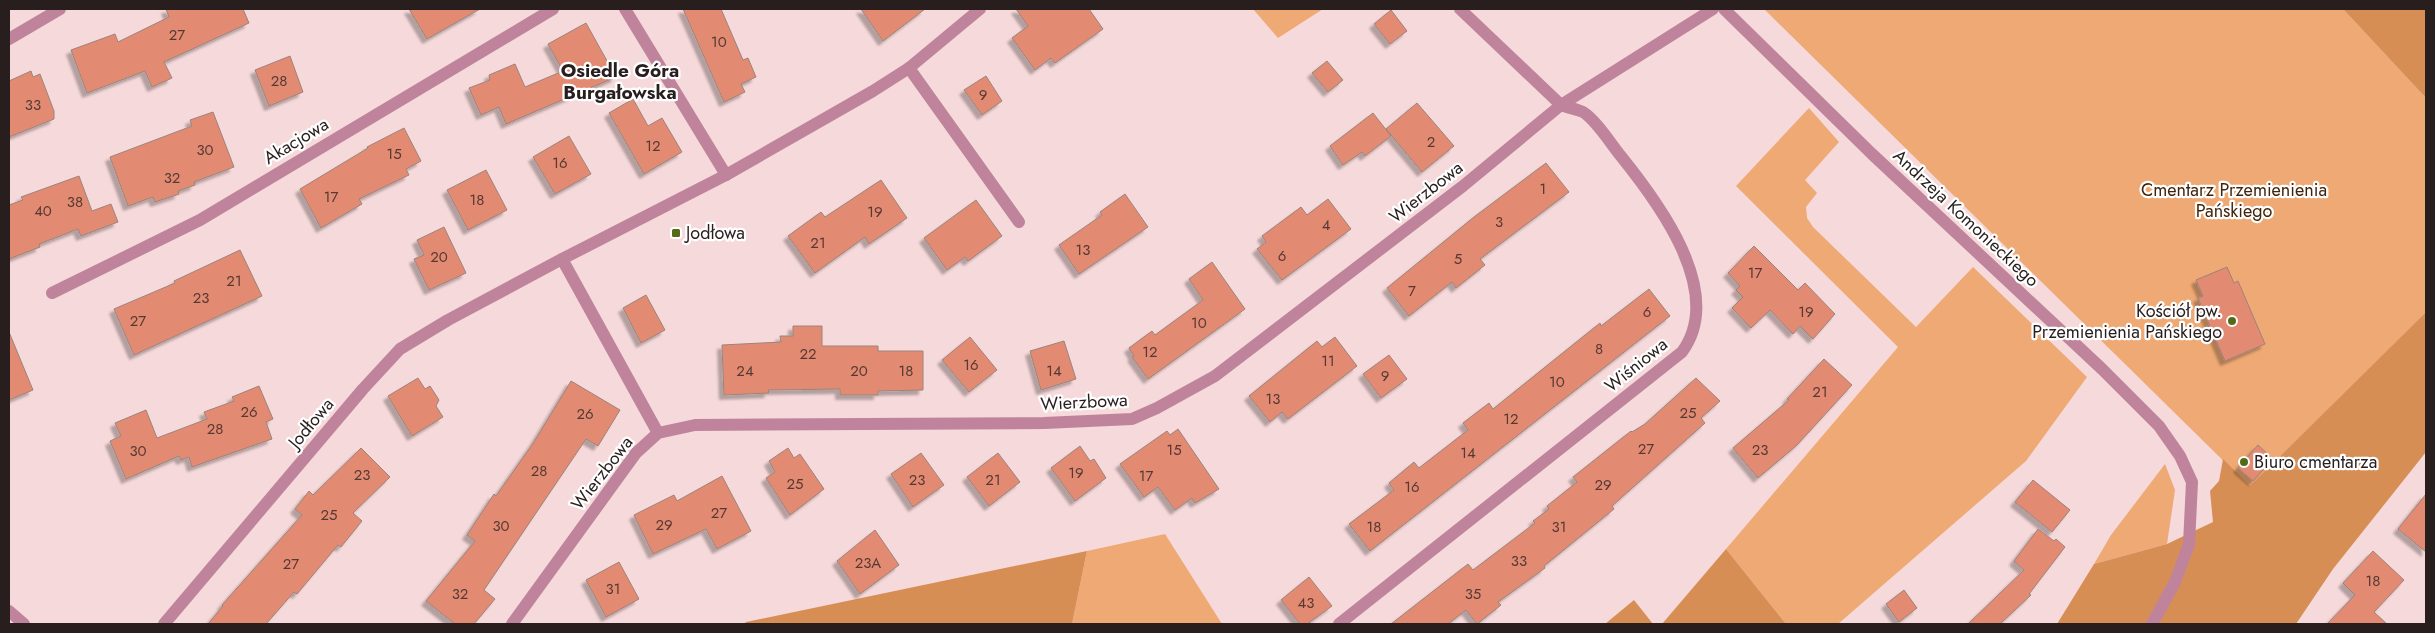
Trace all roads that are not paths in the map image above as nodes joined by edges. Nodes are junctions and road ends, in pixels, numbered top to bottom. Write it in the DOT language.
graph roads {
  1 [pos="60,9"];
  2 [pos="553,9"];
  3 [pos="625,9"];
  4 [pos="980,9"];
  5 [pos="1460,9"];
  6 [pos="1712,9"];
  7 [pos="1724,9"];
  8 [pos="9,39"];
  9 [pos="909,68"];
  10 [pos="1561,105"];
  11 [pos="726,175"];
  12 [pos="1019,222"];
  13 [pos="562,259"];
  14 [pos="52,293"];
  15 [pos="658,433"];
  16 [pos="9,612"];
  17 [pos="24,624"];
  18 [pos="164,624"];
  19 [pos="512,624"];
  20 [pos="1339,624"];
  21 [pos="2152,624"];
  1 -- 8 [label="street"];
  2 -- 14 [label="street, Akacjowa"];
  3 -- 11 [label="street"];
  4 -- 9 [label="street, Jodłowa"];
  5 -- 10 [label="street, Wiśniowa"];
  6 -- 10 [label="street, Wierzbowa"];
  7 -- 21 [label="street, Andrzeja Komonieckiego"];
  9 -- 11 [label="street, Jodłowa"];
  9 -- 12 [label="street"];
  10 -- 15 [label="street, Wierzbowa"];
  10 -- 20 [label="street, Wiśniowa"];
  11 -- 13 [label="street, Jodłowa"];
  13 -- 15 [label="street"];
  13 -- 18 [label="street, Jodłowa"];
  15 -- 19 [label="street, Wierzbowa"];
  16 -- 17 [label="street"];
}
